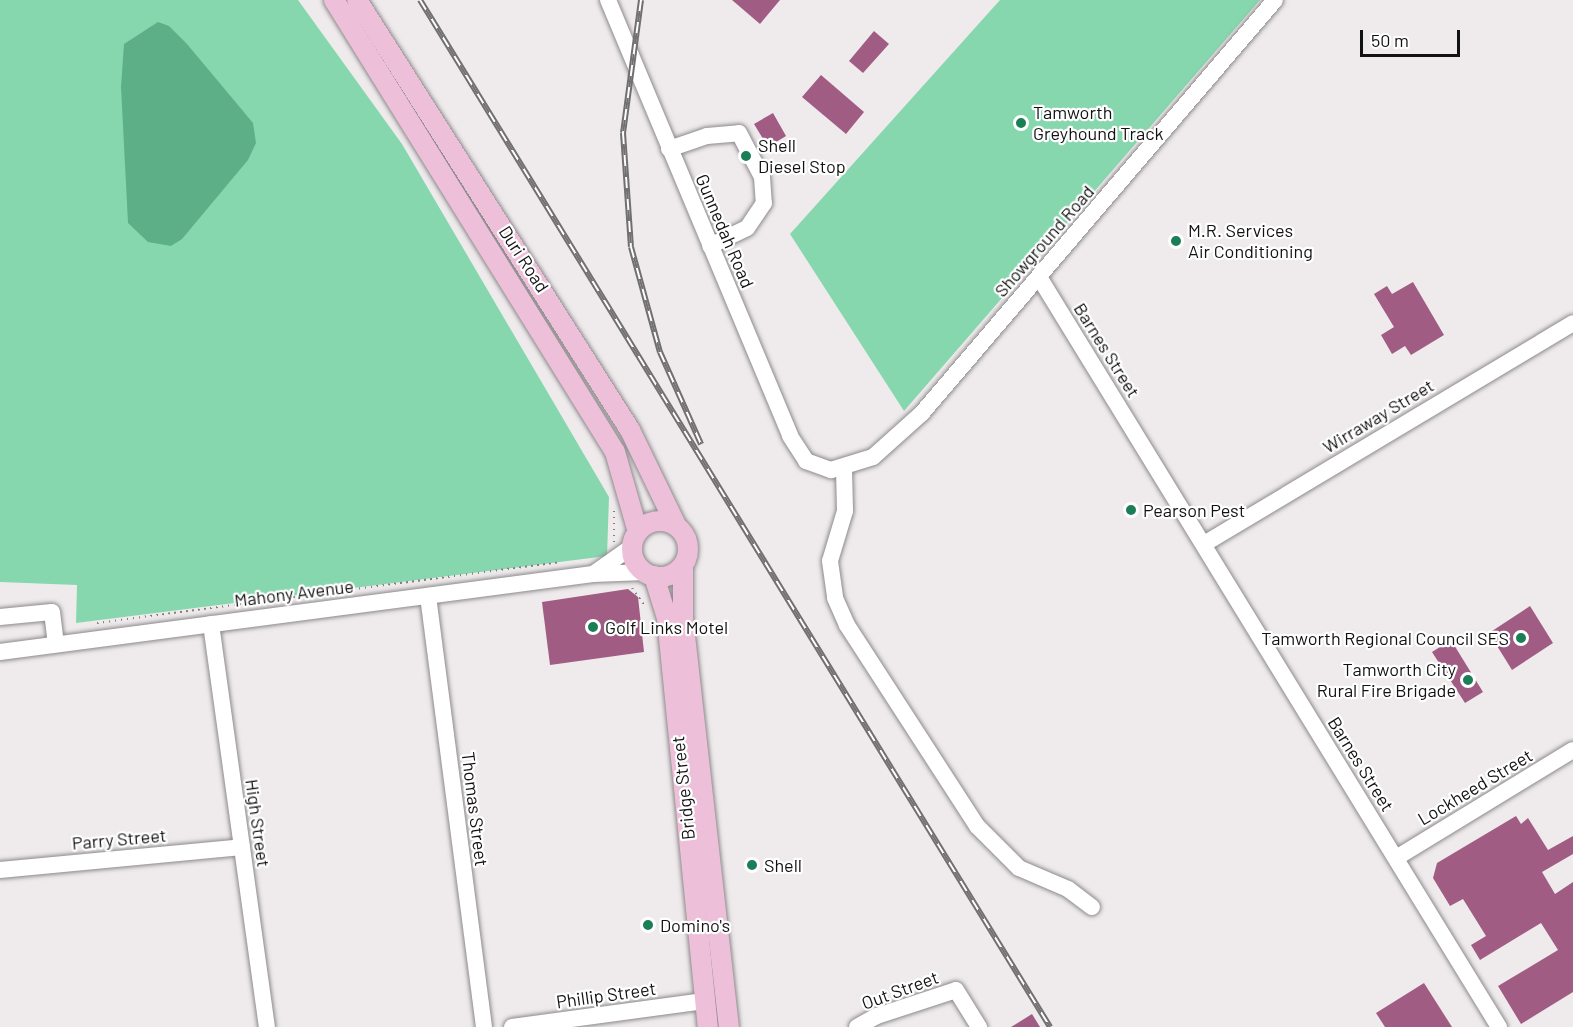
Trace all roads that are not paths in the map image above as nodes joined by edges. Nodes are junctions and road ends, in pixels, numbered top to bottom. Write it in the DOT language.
graph roads {
  1 [pos="334,0"];
  2 [pos="357,0"];
  3 [pos="608,0"];
  4 [pos="1275,0"];
  5 [pos="669,149"];
  6 [pos="710,246"];
  7 [pos="1039,277"];
  8 [pos="1573,323"];
  9 [pos="818,468"];
  10 [pos="844,469"];
  11 [pos="676,525"];
  12 [pos="636,539"];
  13 [pos="1204,544"];
  14 [pos="683,566"];
  15 [pos="617,567"];
  16 [pos="649,574"];
  17 [pos="429,596"];
  18 [pos="0,618"];
  19 [pos="211,624"];
  20 [pos="56,644"];
  21 [pos="0,652"];
  22 [pos="1573,750"];
  23 [pos="242,847"];
  24 [pos="1396,858"];
  25 [pos="0,870"];
  26 [pos="1092,907"];
  27 [pos="717,931"];
  28 [pos="704,1001"];
  29 [pos="579,1023"];
  30 [pos="550,1025"];
  31 [pos="267,1027"];
  32 [pos="484,1027"];
  33 [pos="512,1027"];
  34 [pos="708,1027"];
  35 [pos="729,1027"];
  36 [pos="857,1027"];
  37 [pos="979,1027"];
  38 [pos="1499,1027"];
  1 -- 12 [label="main road, Duri Road"];
  2 -- 11 [label="main road, Duri Road"];
  3 -- 5 [label="street, Gunnedah Road"];
  4 -- 7 [label="street, Showground Road"];
  5 -- 6 [label="street, Gunnedah Road"];
  5 -- 6 [label="street"];
  6 -- 9 [label="street, Gunnedah Road"];
  7 -- 10 [label="street, Showground Road"];
  7 -- 13 [label="street, Barnes Street"];
  8 -- 13 [label="street, Wirraway Street"];
  9 -- 10 [label="street, Showground Road"];
  10 -- 26 [label="street"];
  11 -- 12 [label="main road"];
  11 -- 14 [label="main road"];
  12 -- 15 [label="street"];
  12 -- 16 [label="main road"];
  13 -- 24 [label="street, Barnes Street"];
  14 -- 16 [label="main road"];
  14 -- 27 [label="main road, Bridge Street"];
  15 -- 16 [label="street, Mahony Avenue"];
  15 -- 17 [label="street, Mahony Avenue"];
  16 -- 28 [label="main road, Bridge Street"];
  17 -- 19 [label="street, Mahony Avenue"];
  17 -- 32 [label="street, Thomas Street"];
  18 -- 20 [label="street"];
  19 -- 20 [label="street, Mahony Avenue"];
  19 -- 23 [label="street, High Street"];
  20 -- 21 [label="street, Mahony Avenue"];
  22 -- 24 [label="street, Lockheed Street"];
  23 -- 25 [label="street, Parry Street"];
  23 -- 31 [label="street, High Street"];
  24 -- 38 [label="street, Barnes Street"];
  27 -- 28 [label="main road, Bridge Street"];
  27 -- 35 [label="main road, Bridge Street"];
  28 -- 29 [label="street, Phillip Street"];
  28 -- 34 [label="main road, Bridge Street"];
  29 -- 30 [label="street, Phillip Street"];
  30 -- 33 [label="street, Phillip Street"];
  36 -- 37 [label="street, Out Street"];
}
